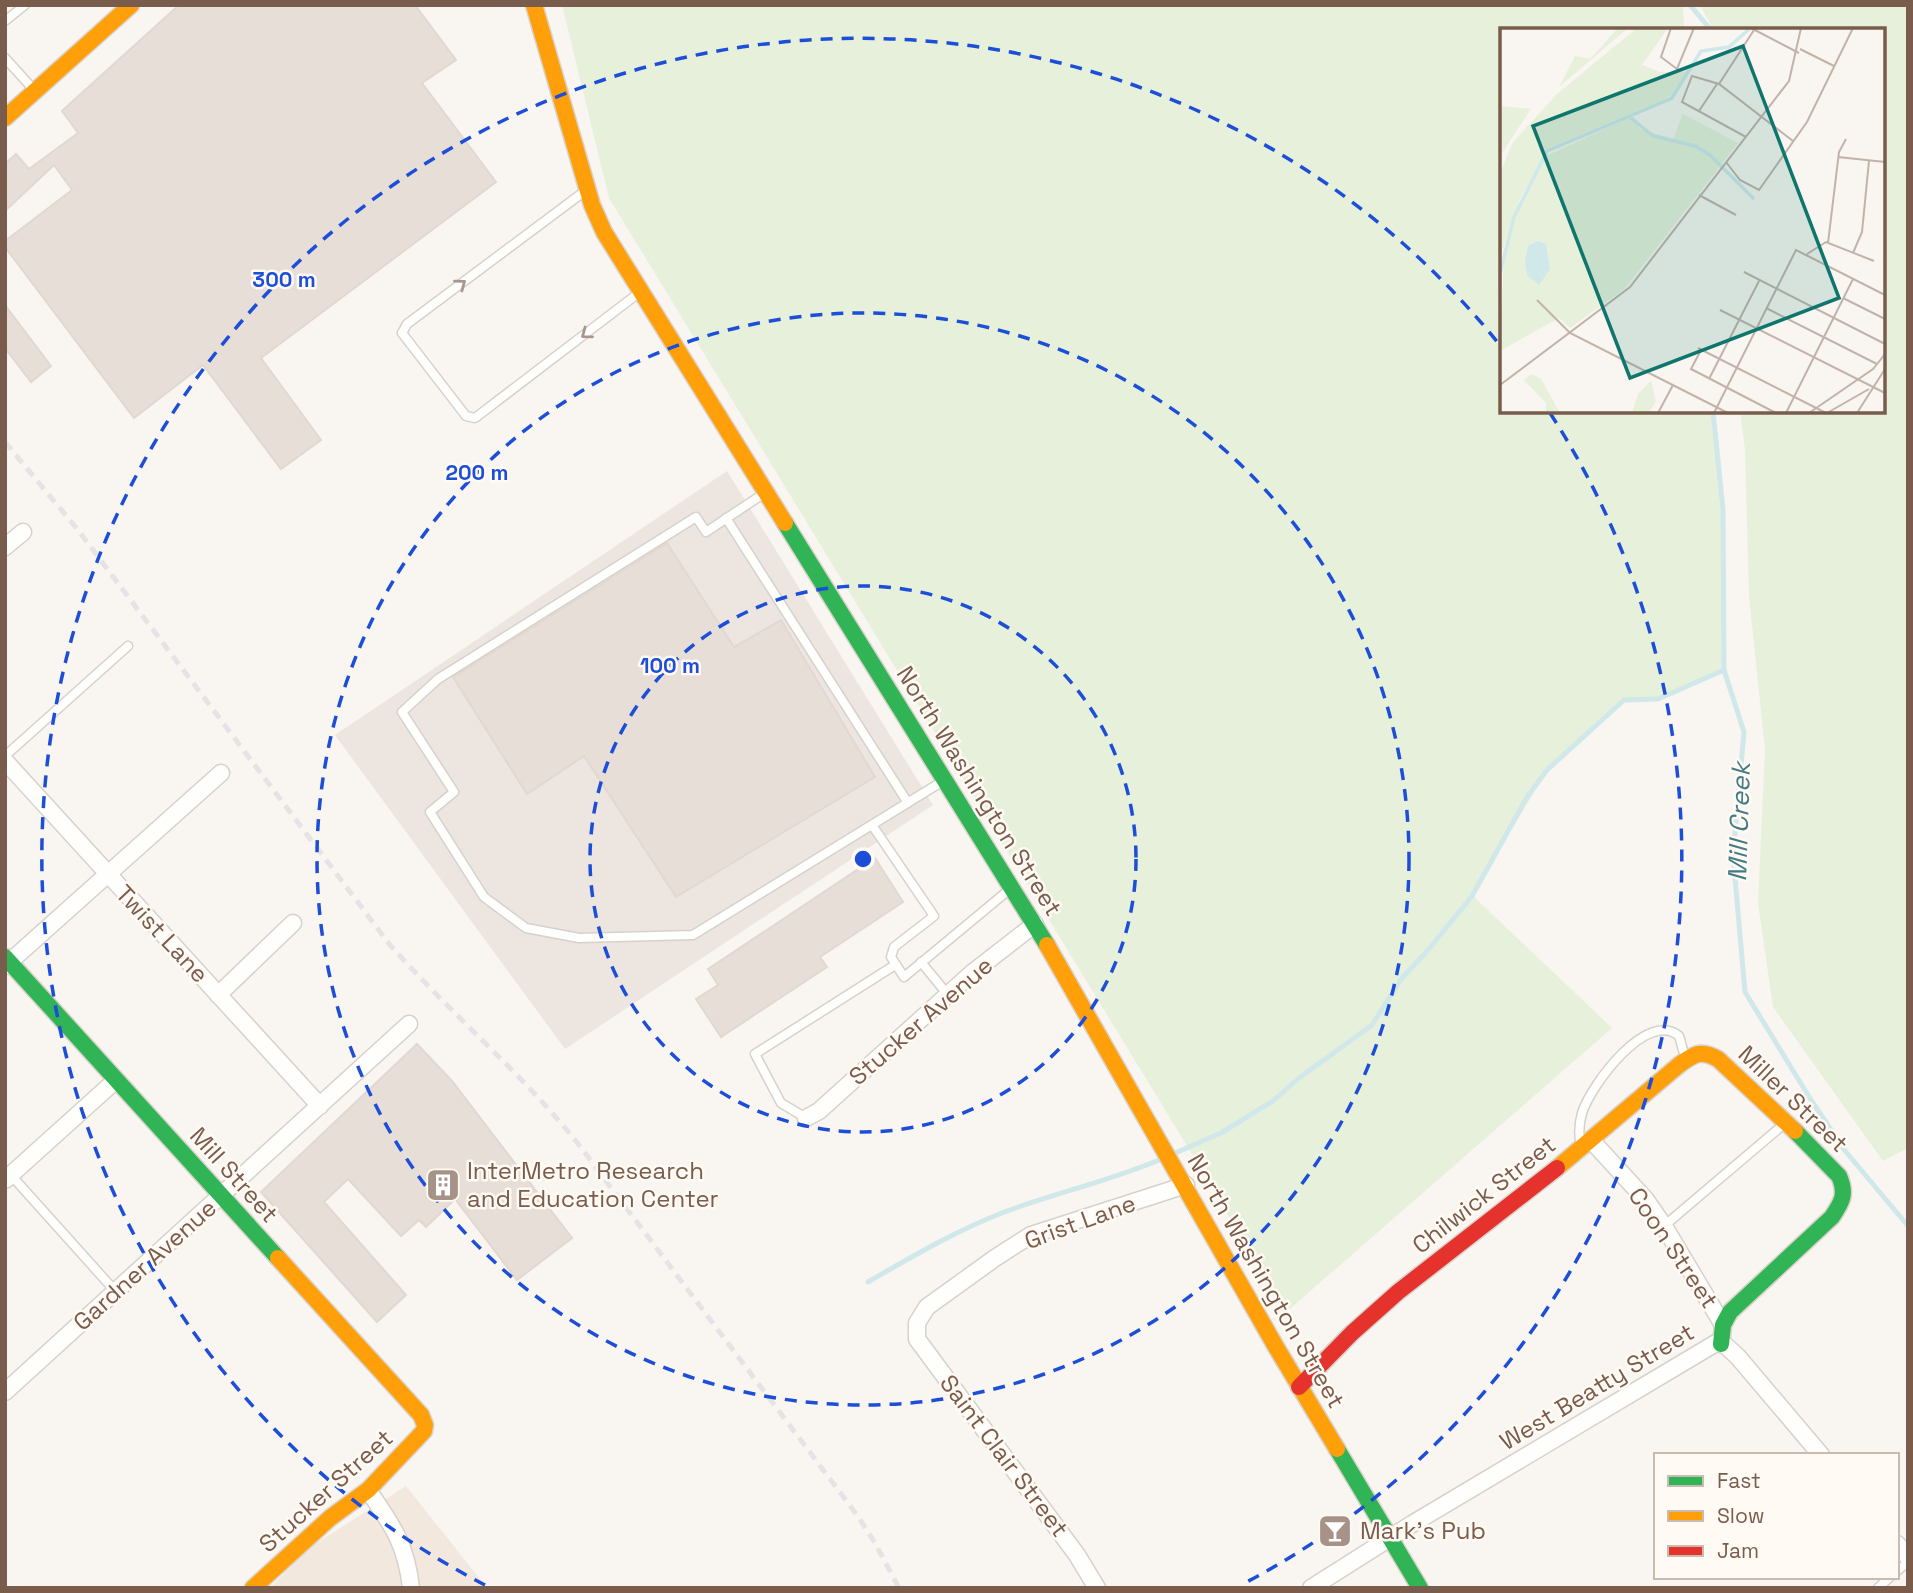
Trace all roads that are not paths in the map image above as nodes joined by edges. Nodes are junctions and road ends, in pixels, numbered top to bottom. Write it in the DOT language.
graph roads {
  1 [pos="25,5"];
  2 [pos="131,5"];
  3 [pos="534,5"];
  4 [pos="5,21"];
  5 [pos="5,58"];
  6 [pos="35,91"];
  7 [pos="5,118"];
  8 [pos="587,189"];
  9 [pos="640,292"];
  10 [pos="765,492"];
  11 [pos="726,518"];
  12 [pos="23,531"];
  13 [pos="5,547"];
  14 [pos="128,646"];
  15 [pos="5,756"];
  16 [pos="5,761"];
  17 [pos="221,773"];
  18 [pos="946,779"];
  19 [pos="908,803"];
  20 [pos="872,825"];
  21 [pos="107,874"];
  22 [pos="1012,887"];
  23 [pos="293,923"];
  24 [pos="1035,923"];
  25 [pos="7,962"];
  26 [pos="921,962"];
  27 [pos="895,965"];
  28 [pos="218,995"];
  29 [pos="948,995"];
  30 [pos="409,1024"];
  31 [pos="1706,1051"];
  32 [pos="1686,1060"];
  33 [pos="116,1080"];
  34 [pos="320,1106"];
  35 [pos="806,1118"];
  36 [pos="1786,1122"];
  37 [pos="1586,1144"];
  38 [pos="7,1175"];
  39 [pos="1186,1185"];
  40 [pos="1843,1185"];
  41 [pos="222,1195"];
  42 [pos="1664,1227"];
  43 [pos="116,1292"];
  44 [pos="917,1323"];
  45 [pos="1723,1325"];
  46 [pos="1721,1344"];
  47 [pos="1299,1387"];
  48 [pos="5,1392"];
  49 [pos="425,1425"];
  50 [pos="1819,1453"];
  51 [pos="368,1490"];
  52 [pos="1390,1539"];
  53 [pos="253,1588"];
  54 [pos="411,1588"];
  55 [pos="1097,1588"];
  56 [pos="1311,1588"];
  57 [pos="1420,1588"];
  1 -- 4 [label="lane"];
  2 -- 6 [label="street"];
  3 -- 8 [label="street, North Washington Street"];
  5 -- 6 [label="lane"];
  6 -- 7 [label="street"];
  8 -- 9 [label="street, North Washington Street"];
  9 -- 8 [label="lane, one-way"];
  9 -- 10 [label="street, North Washington Street"];
  10 -- 11 [label="lane"];
  10 -- 18 [label="street, North Washington Street"];
  11 -- 19 [label="lane"];
  11 -- 20 [label="lane"];
  12 -- 13 [label="street"];
  14 -- 15 [label="lane"];
  16 -- 21 [label="street, Twist Lane"];
  17 -- 21 [label="street"];
  18 -- 19 [label="lane"];
  18 -- 22 [label="street, North Washington Street"];
  19 -- 20 [label="lane"];
  20 -- 27 [label="lane"];
  21 -- 25 [label="street"];
  21 -- 28 [label="street, Twist Lane"];
  22 -- 24 [label="street, North Washington Street"];
  22 -- 26 [label="lane"];
  23 -- 28 [label="street"];
  24 -- 29 [label="street, Stucker Avenue"];
  24 -- 39 [label="street, North Washington Street"];
  25 -- 33 [label="street, Mill Street"];
  26 -- 27 [label="lane"];
  26 -- 29 [label="lane"];
  27 -- 35 [label="lane"];
  28 -- 34 [label="street, Twist Lane"];
  29 -- 35 [label="street, Stucker Avenue"];
  30 -- 34 [label="street, Gardner Avenue"];
  31 -- 32 [label="street, Chilwick Street"];
  31 -- 36 [label="street, Miller Street"];
  32 -- 37 [label="street, Chilwick Street"];
  32 -- 37 [label="lane"];
  33 -- 38 [label="street"];
  33 -- 41 [label="street, Mill Street"];
  34 -- 41 [label="street, Gardner Avenue"];
  36 -- 40 [label="street, Miller Street"];
  36 -- 42 [label="lane"];
  37 -- 42 [label="street, Coon Street"];
  37 -- 47 [label="street, Chilwick Street"];
  38 -- 43 [label="lane"];
  39 -- 44 [label="street, Grist Lane"];
  39 -- 47 [label="street, North Washington Street"];
  40 -- 45 [label="street, West Beatty Street"];
  41 -- 43 [label="street, Gardner Avenue"];
  41 -- 49 [label="street, Mill Street"];
  42 -- 45 [label="street, Coon Street"];
  43 -- 48 [label="street, Gardner Avenue"];
  44 -- 55 [label="street, Saint Clair Street"];
  45 -- 46 [label="street, West Beatty Street"];
  46 -- 50 [label="street, Coon Street"];
  46 -- 52 [label="street, West Beatty Street"];
  47 -- 52 [label="street, North Washington Street"];
  49 -- 51 [label="street, Stucker Street"];
  51 -- 53 [label="street, Stucker Street"];
  51 -- 54 [label="street"];
  52 -- 56 [label="street, West Beatty Street"];
  52 -- 57 [label="street, North Washington Street"];
}
